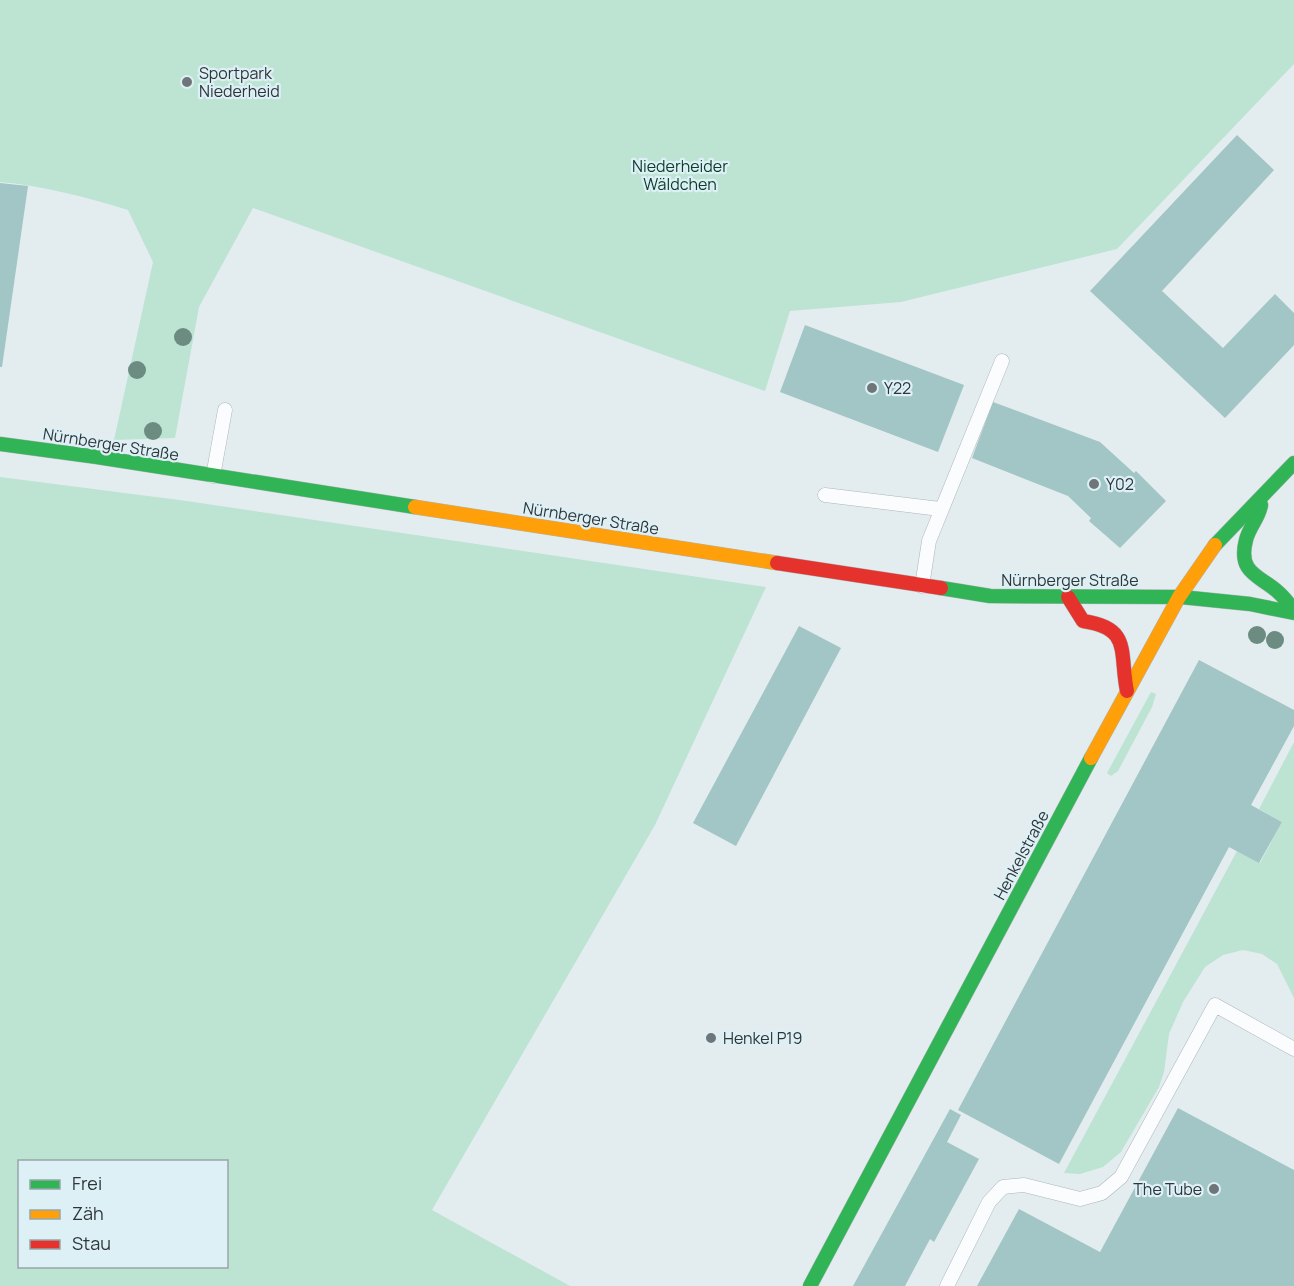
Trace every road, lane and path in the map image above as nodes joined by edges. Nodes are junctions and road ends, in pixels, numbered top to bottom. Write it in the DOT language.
graph roads {
  1 [pos="1002,361"];
  2 [pos="225,410"];
  3 [pos="0,444"];
  4 [pos="1294,463"];
  5 [pos="212,476"];
  6 [pos="825,495"];
  7 [pos="1262,495"];
  8 [pos="940,509"];
  9 [pos="922,585"];
  10 [pos="1068,597"];
  11 [pos="1180,598"];
  12 [pos="1294,612"];
  13 [pos="1127,691"];
  14 [pos="1294,1049"];
  15 [pos="810,1286"];
  16 [pos="947,1286"];
  1 -- 8 [label="lane"];
  2 -- 5 [label="lane"];
  3 -- 5 [label="main road, Nürnberger Straße"];
  4 -- 7 [label="main road, Henkelstraße"];
  5 -- 9 [label="main road, Nürnberger Straße"];
  6 -- 8 [label="lane"];
  7 -- 11 [label="main road, Henkelstraße"];
  7 -- 12 [label="main road"];
  8 -- 9 [label="lane"];
  9 -- 10 [label="main road, Nürnberger Straße"];
  10 -- 11 [label="main road, Nürnberger Straße"];
  10 -- 13 [label="main road"];
  11 -- 12 [label="main road, Nürnberger Straße"];
  11 -- 13 [label="main road, Henkelstraße"];
  13 -- 15 [label="main road, Henkelstraße"];
  14 -- 16 [label="lane"];
}
